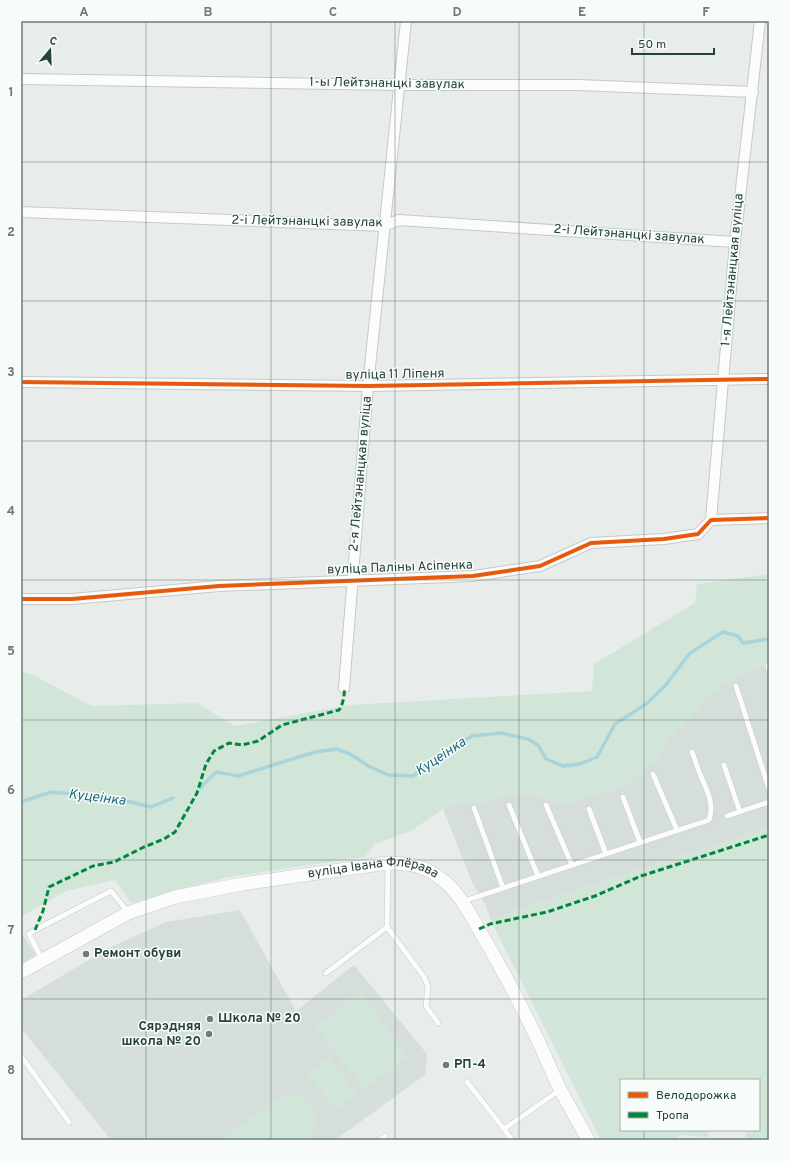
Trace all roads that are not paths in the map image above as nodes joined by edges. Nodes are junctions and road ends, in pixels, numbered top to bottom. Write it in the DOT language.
graph roads {
  1 [pos="406,21"];
  2 [pos="760,21"];
  3 [pos="21,79"];
  4 [pos="400,84"];
  5 [pos="753,92"];
  6 [pos="21,212"];
  7 [pos="384,226"];
  8 [pos="735,242"];
  9 [pos="769,379"];
  10 [pos="723,380"];
  11 [pos="21,382"];
  12 [pos="368,386"];
  13 [pos="769,518"];
  14 [pos="711,520"];
  15 [pos="352,581"];
  16 [pos="21,599"];
  17 [pos="736,686"];
  18 [pos="344,688"];
  19 [pos="692,752"];
  20 [pos="724,765"];
  21 [pos="653,774"];
  22 [pos="769,789"];
  23 [pos="623,797"];
  24 [pos="769,802"];
  25 [pos="509,805"];
  26 [pos="546,805"];
  27 [pos="474,808"];
  28 [pos="589,809"];
  29 [pos="740,812"];
  30 [pos="727,816"];
  31 [pos="677,830"];
  32 [pos="640,842"];
  33 [pos="606,854"];
  34 [pos="388,862"];
  35 [pos="572,865"];
  36 [pos="538,876"];
  37 [pos="503,888"];
  38 [pos="463,902"];
  39 [pos="128,913"];
  40 [pos="387,927"];
  41 [pos="42,959"];
  42 [pos="21,972"];
  43 [pos="326,973"];
  44 [pos="438,1023"];
  45 [pos="21,1056"];
  46 [pos="467,1082"];
  47 [pos="561,1090"];
  48 [pos="69,1122"];
  49 [pos="504,1129"];
  50 [pos="385,1136"];
  51 [pos="380,1140"];
  52 [pos="512,1140"];
  53 [pos="588,1140"];
  1 -- 4 [label="street, 2-я Лейтэнанцкая вуліца"];
  2 -- 5 [label="street, 1-я Лейтэнанцкая вуліца"];
  3 -- 4 [label="street, 1-ы Лейтэнанцкі завулак"];
  4 -- 5 [label="street, 1-ы Лейтэнанцкі завулак"];
  4 -- 7 [label="street, 2-я Лейтэнанцкая вуліца"];
  5 -- 8 [label="street, 1-я Лейтэнанцкая вуліца"];
  6 -- 7 [label="street, 2-і Лейтэнанцкі завулак"];
  7 -- 8 [label="street, 2-і Лейтэнанцкі завулак"];
  7 -- 12 [label="street, 2-я Лейтэнанцкая вуліца"];
  8 -- 10 [label="street, 1-я Лейтэнанцкая вуліца"];
  9 -- 10 [label="street, вуліца 11 Ліпеня"];
  10 -- 12 [label="street, вуліца 11 Ліпеня"];
  10 -- 14 [label="street, 1-я Лейтэнанцкая вуліца"];
  11 -- 12 [label="street, вуліца 11 Ліпеня"];
  12 -- 15 [label="street, 2-я Лейтэнанцкая вуліца"];
  13 -- 14 [label="street"];
  14 -- 15 [label="street, вуліца Паліны Асіпенка"];
  15 -- 16 [label="street, вуліца Паліны Асіпенка"];
  15 -- 18 [label="street, 2-я Лейтэнанцкая вуліца"];
  17 -- 22 [label="lane"];
  19 -- 31 [label="lane"];
  20 -- 29 [label="lane"];
  21 -- 31 [label="lane"];
  23 -- 32 [label="lane"];
  24 -- 29 [label="lane"];
  25 -- 36 [label="lane"];
  26 -- 35 [label="lane"];
  27 -- 37 [label="lane"];
  28 -- 33 [label="lane"];
  29 -- 30 [label="lane"];
  31 -- 32 [label="lane"];
  32 -- 33 [label="lane"];
  33 -- 35 [label="lane"];
  34 -- 38 [label="street, вуліца Івана Флёрава"];
  34 -- 39 [label="street, вуліца Івана Флёрава"];
  34 -- 40 [label="lane"];
  35 -- 36 [label="lane"];
  36 -- 37 [label="lane"];
  37 -- 38 [label="lane"];
  38 -- 47 [label="street, вуліца Івана Флёрава"];
  39 -- 41 [label="street, вуліца Івана Флёрава"];
  39 -- 41 [label="lane"];
  40 -- 43 [label="lane"];
  40 -- 44 [label="lane"];
  41 -- 42 [label="street, вуліца Івана Флёрава"];
  45 -- 48 [label="lane"];
  46 -- 49 [label="lane"];
  47 -- 49 [label="lane"];
  47 -- 53 [label="street, вуліца Івана Флёрава"];
  49 -- 52 [label="lane"];
  50 -- 51 [label="lane"];
}
